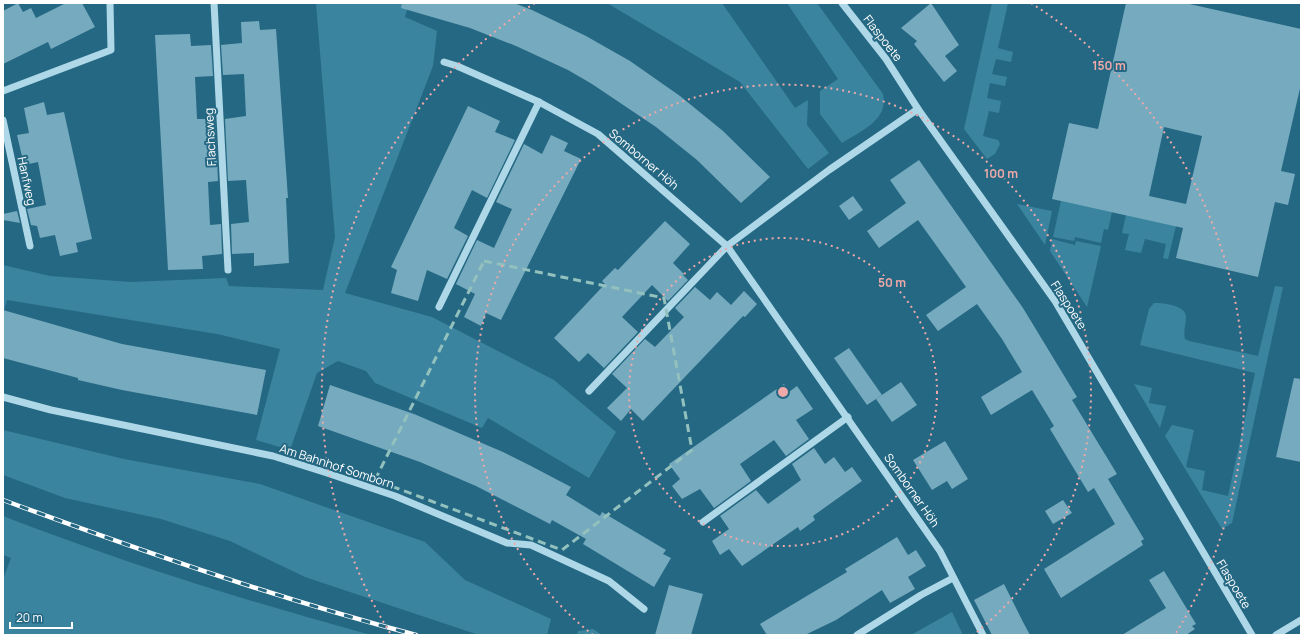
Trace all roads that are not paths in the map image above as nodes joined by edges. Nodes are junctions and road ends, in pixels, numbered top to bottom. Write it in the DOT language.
graph roads {
  1 [pos="110,3"];
  2 [pos="214,3"];
  3 [pos="842,3"];
  4 [pos="444,62"];
  5 [pos="3,91"];
  6 [pos="539,102"];
  7 [pos="918,109"];
  8 [pos="3,120"];
  9 [pos="30,246"];
  10 [pos="727,246"];
  11 [pos="228,270"];
  12 [pos="439,307"];
  13 [pos="589,390"];
  14 [pos="3,397"];
  15 [pos="848,417"];
  16 [pos="702,522"];
  17 [pos="953,578"];
  18 [pos="644,608"];
  19 [pos="1301,620"];
  20 [pos="857,635"];
  21 [pos="983,635"];
  22 [pos="1252,635"];
  23 [pos="1276,635"];
  1 -- 5 [label="street"];
  2 -- 11 [label="street, Flachsweg"];
  3 -- 7 [label="street, Flaspoete"];
  4 -- 6 [label="street, Somborner Höh"];
  6 -- 10 [label="street, Somborner Höh"];
  6 -- 12 [label="street"];
  7 -- 10 [label="street"];
  7 -- 22 [label="street, Flaspoete"];
  8 -- 9 [label="street, Hanfweg"];
  10 -- 13 [label="street"];
  10 -- 15 [label="street, Somborner Höh"];
  14 -- 18 [label="street, Am Bahnhof Somborn"];
  15 -- 16 [label="street"];
  15 -- 17 [label="street, Somborner Höh"];
  17 -- 20 [label="street"];
  17 -- 21 [label="street, Somborner Höh"];
  19 -- 23 [label="street"];
}
